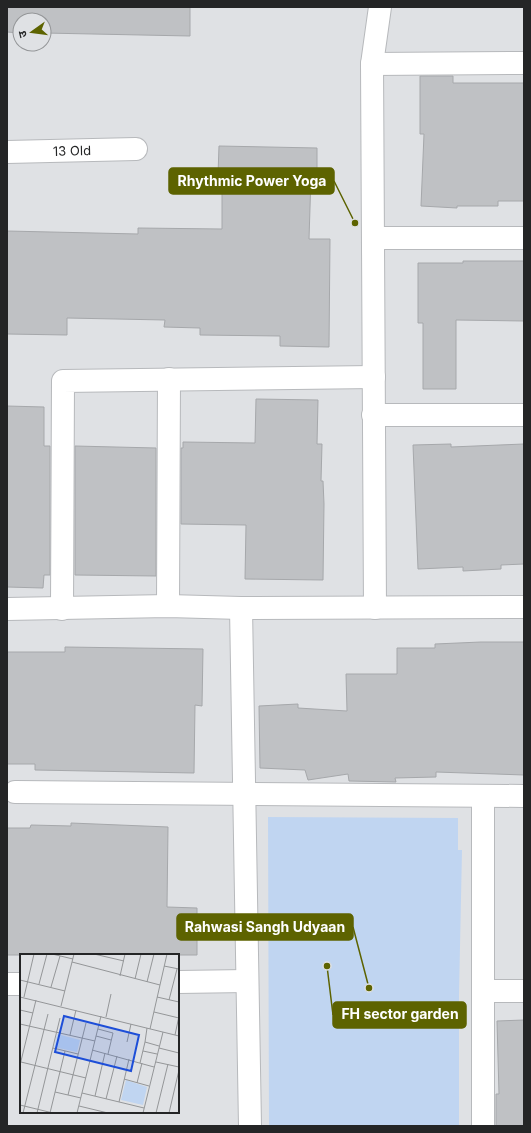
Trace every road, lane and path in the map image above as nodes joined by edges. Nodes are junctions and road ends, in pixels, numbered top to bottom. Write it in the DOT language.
graph roads {
  1 [pos="380,7"];
  2 [pos="524,63"];
  3 [pos="372,64"];
  4 [pos="136,149"];
  5 [pos="7,152"];
  6 [pos="373,238"];
  7 [pos="524,238"];
  8 [pos="374,377"];
  9 [pos="168,379"];
  10 [pos="373,415"];
  11 [pos="524,415"];
  12 [pos="168,606"];
  13 [pos="524,607"];
  14 [pos="241,608"];
  15 [pos="375,608"];
  16 [pos="7,609"];
  17 [pos="62,609"];
  18 [pos="15,792"];
  19 [pos="244,794"];
  20 [pos="483,796"];
  21 [pos="524,796"];
  22 [pos="247,980"];
  23 [pos="179,982"];
  24 [pos="7,984"];
  25 [pos="20,984"];
  26 [pos="483,991"];
  27 [pos="524,991"];
  28 [pos="250,1126"];
  29 [pos="483,1126"];
  1 -- 3 [label="street"];
  2 -- 3 [label="street"];
  3 -- 6 [label="street"];
  4 -- 5 [label="street, 13 Old"];
  6 -- 7 [label="street"];
  6 -- 8 [label="street"];
  8 -- 9 [label="street"];
  8 -- 10 [label="street"];
  9 -- 12 [label="street"];
  9 -- 17 [label="street"];
  10 -- 11 [label="street"];
  10 -- 15 [label="street"];
  12 -- 14 [label="street"];
  12 -- 17 [label="street"];
  13 -- 15 [label="street"];
  14 -- 15 [label="street"];
  14 -- 19 [label="street"];
  16 -- 17 [label="street"];
  18 -- 19 [label="street"];
  19 -- 20 [label="street"];
  19 -- 22 [label="street"];
  20 -- 21 [label="street"];
  20 -- 26 [label="street"];
  22 -- 23 [label="street"];
  22 -- 28 [label="street"];
  24 -- 25 [label="street"];
  26 -- 27 [label="street"];
  26 -- 29 [label="street"];
}
